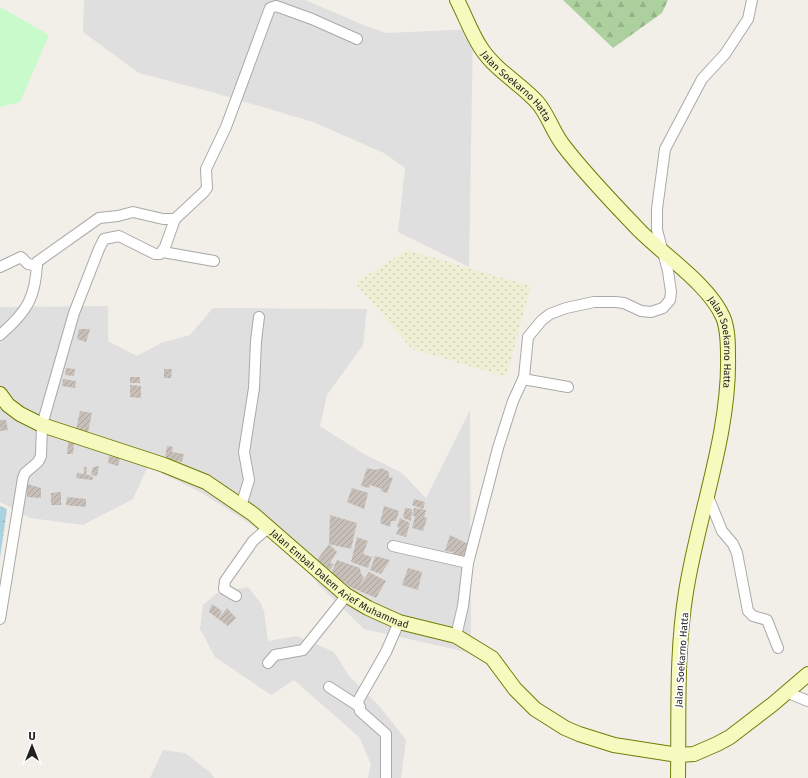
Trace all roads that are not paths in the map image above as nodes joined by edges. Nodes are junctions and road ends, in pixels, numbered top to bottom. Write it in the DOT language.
graph roads {
  1 [pos="458,0"];
  2 [pos="752,0"];
  3 [pos="357,40"];
  4 [pos="175,218"];
  5 [pos="661,250"];
  6 [pos="163,252"];
  7 [pos="214,261"];
  8 [pos="37,266"];
  9 [pos="0,267"];
  10 [pos="259,317"];
  11 [pos="0,335"];
  12 [pos="523,379"];
  13 [pos="568,387"];
  14 [pos="0,394"];
  15 [pos="42,425"];
  16 [pos="707,494"];
  17 [pos="241,506"];
  18 [pos="269,527"];
  19 [pos="393,546"];
  20 [pos="468,563"];
  21 [pos="236,596"];
  22 [pos="347,596"];
  23 [pos="0,619"];
  24 [pos="400,622"];
  25 [pos="456,636"];
  26 [pos="778,648"];
  27 [pos="268,663"];
  28 [pos="808,674"];
  29 [pos="329,687"];
  30 [pos="786,692"];
  31 [pos="808,701"];
  32 [pos="360,707"];
  33 [pos="678,755"];
  34 [pos="386,778"];
  35 [pos="678,778"];
  1 -- 5 [label="street, Jalan Soekarno Hatta"];
  2 -- 5 [label="street"];
  3 -- 4 [label="street"];
  4 -- 6 [label="street"];
  4 -- 8 [label="street"];
  5 -- 12 [label="street"];
  5 -- 16 [label="street, Jalan Soekarno Hatta"];
  6 -- 7 [label="street"];
  6 -- 15 [label="street"];
  8 -- 9 [label="street"];
  8 -- 11 [label="street"];
  10 -- 17 [label="street"];
  12 -- 13 [label="street"];
  12 -- 20 [label="street"];
  14 -- 15 [label="street, Jalan Embah Dalem Arief Muhammad"];
  15 -- 17 [label="street, Jalan Embah Dalem Arief Muhammad"];
  15 -- 23 [label="street"];
  16 -- 26 [label="street"];
  16 -- 33 [label="street, Jalan Soekarno Hatta"];
  17 -- 18 [label="street, Jalan Embah Dalem Arief Muhammad"];
  18 -- 21 [label="street"];
  18 -- 22 [label="street, Jalan Embah Dalem Arief Muhammad"];
  19 -- 20 [label="street"];
  20 -- 25 [label="street"];
  22 -- 24 [label="street, Jalan Embah Dalem Arief Muhammad"];
  22 -- 27 [label="street"];
  24 -- 25 [label="street, Jalan Embah Dalem Arief Muhammad"];
  24 -- 32 [label="street"];
  25 -- 33 [label="street, Jalan Embah Dalem Arief Muhammad"];
  28 -- 30 [label="street, Jalan Embah Dalem Arief Muhammad"];
  29 -- 32 [label="street"];
  30 -- 31 [label="street"];
  30 -- 33 [label="street, Jalan Embah Dalem Arief Muhammad"];
  32 -- 34 [label="street"];
  33 -- 35 [label="street, Jalan Soekarno Hatta"];
}
